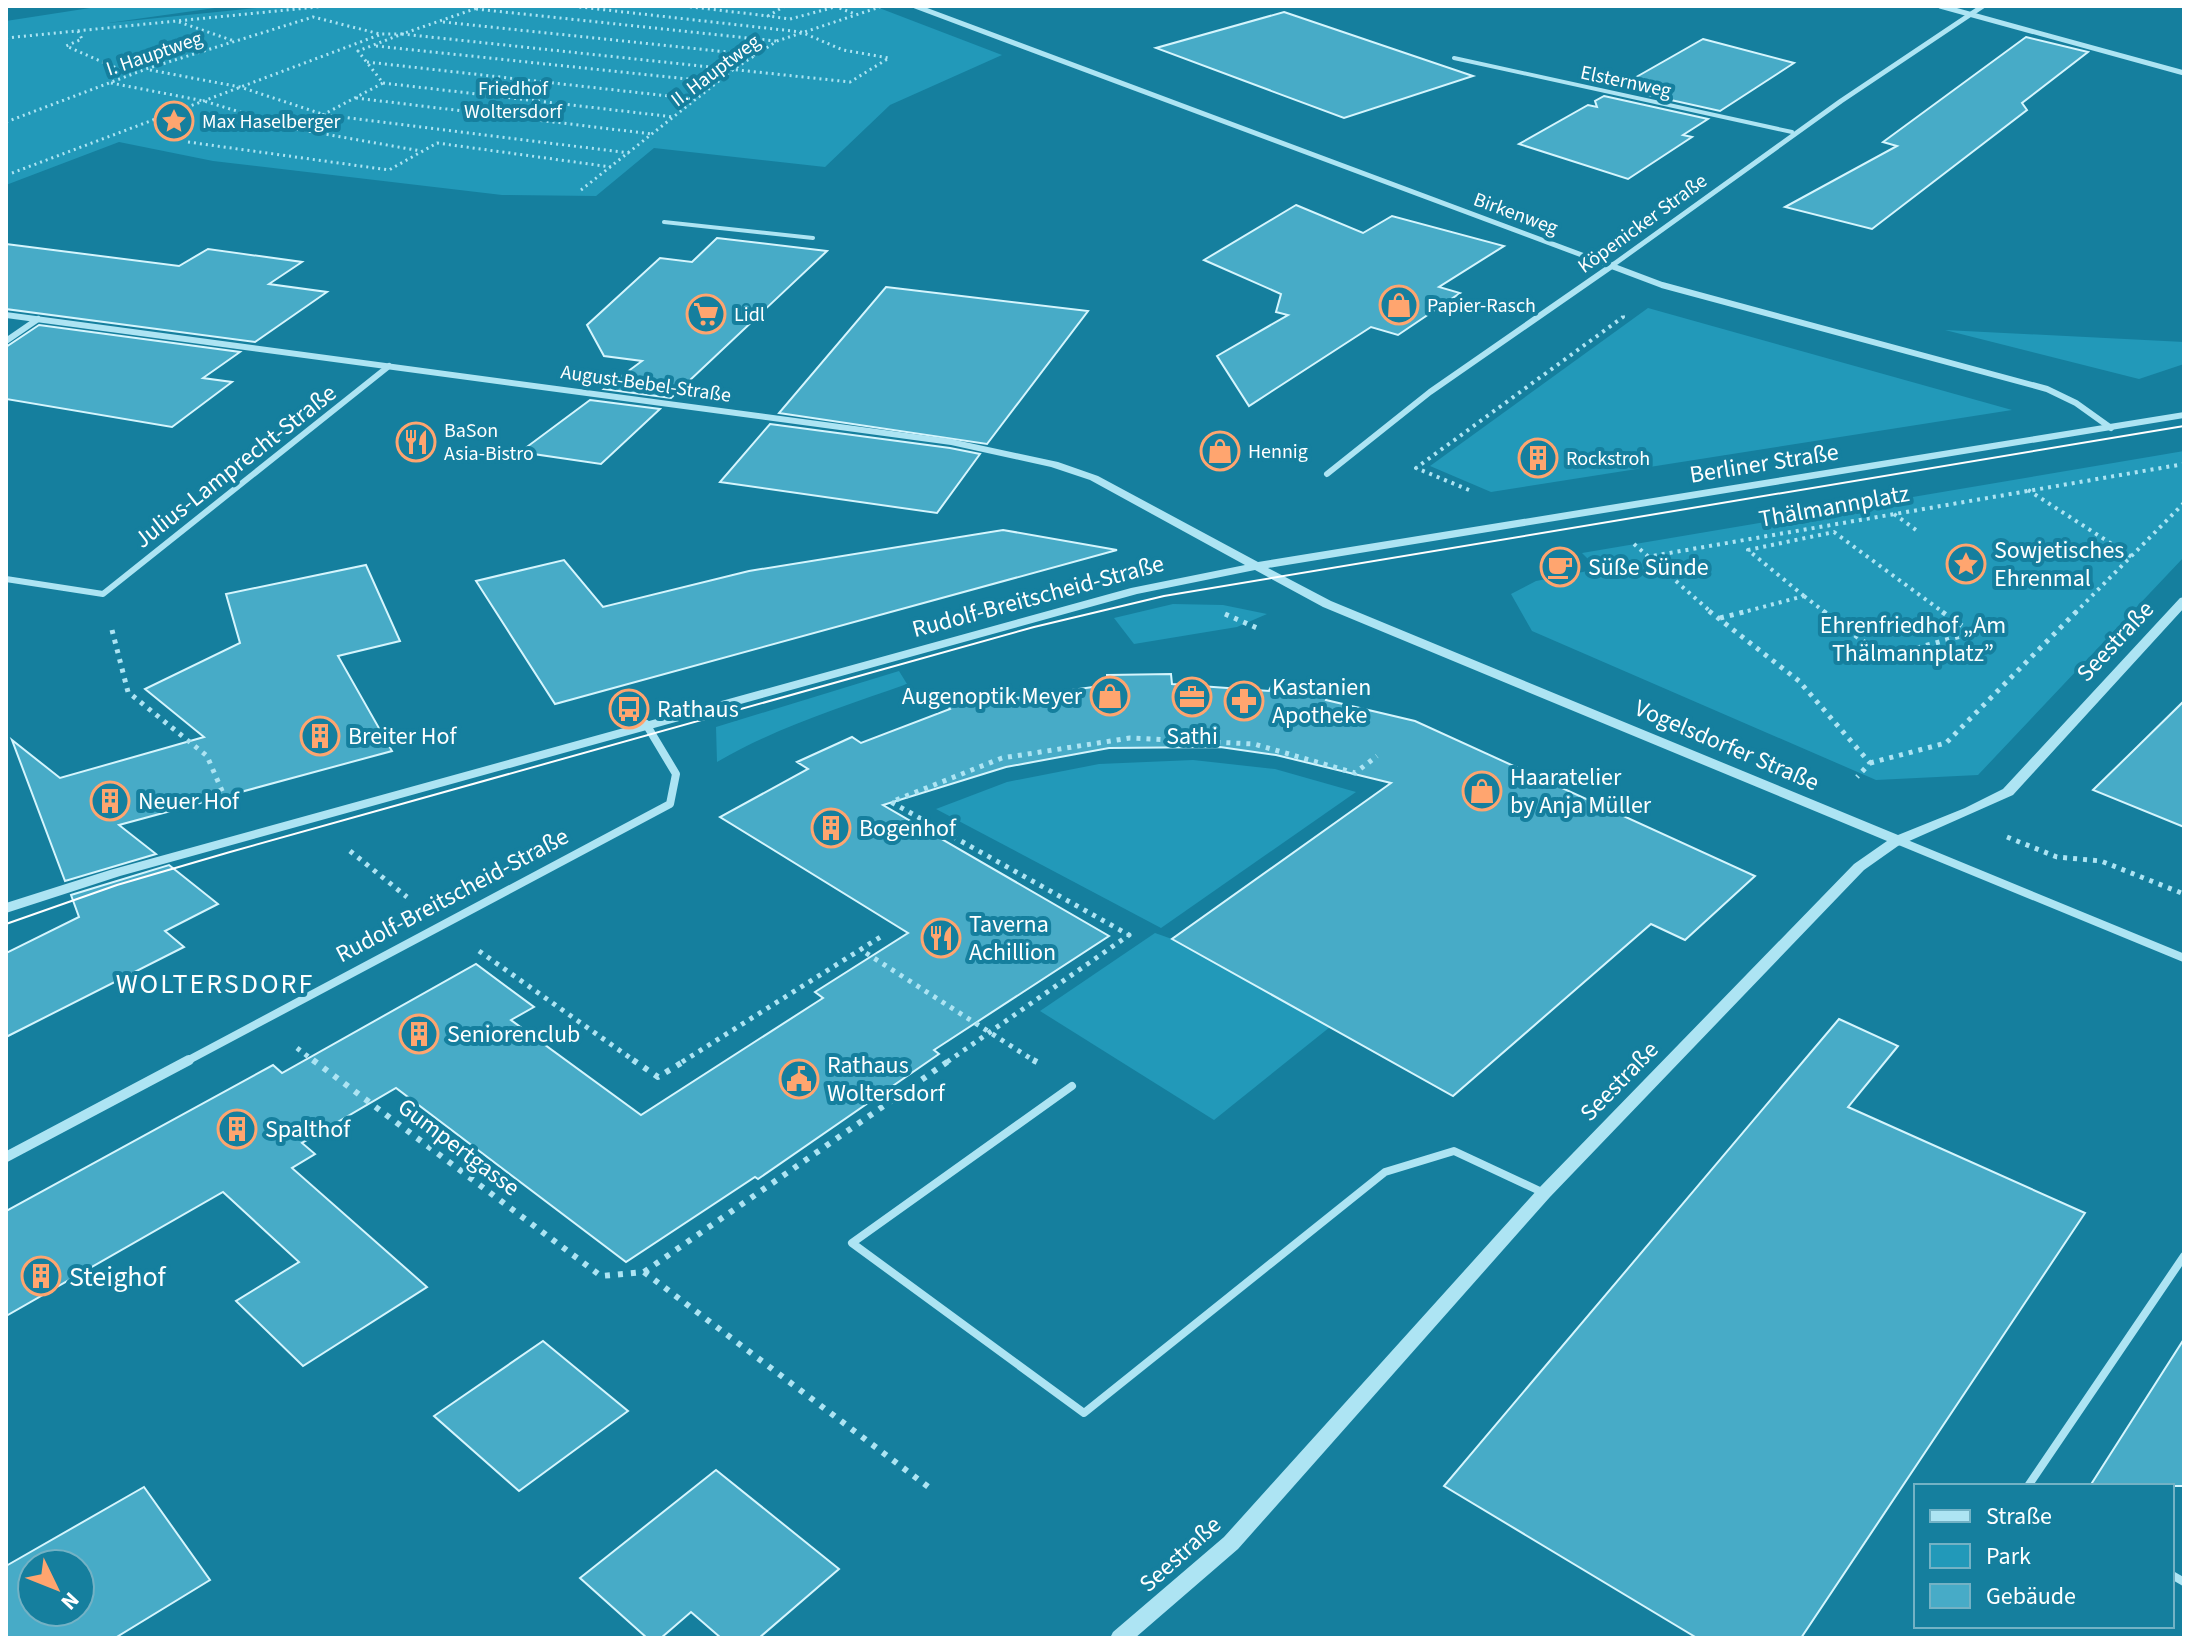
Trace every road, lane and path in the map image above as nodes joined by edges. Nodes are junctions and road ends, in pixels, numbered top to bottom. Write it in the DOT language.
graph roads {
  1 [pos="327,6"];
  2 [pos="483,6"];
  3 [pos="571,6"];
  4 [pos="684,6"];
  5 [pos="785,6"];
  6 [pos="834,6"];
  7 [pos="885,6"];
  8 [pos="915,6"];
  9 [pos="1940,6"];
  10 [pos="1983,6"];
  11 [pos="474,9"];
  12 [pos="856,15"];
  13 [pos="1969,15"];
  14 [pos="768,16"];
  15 [pos="177,21"];
  16 [pos="441,21"];
  17 [pos="78,31"];
  18 [pos="801,32"];
  19 [pos="380,34"];
  20 [pos="402,34"];
  21 [pos="6,38"];
  22 [pos="234,41"];
  23 [pos="777,41"];
  24 [pos="374,45"];
  25 [pos="757,55"];
  26 [pos="1454,58"];
  27 [pos="367,62"];
  28 [pos="146,69"];
  29 [pos="734,69"];
  30 [pos="2184,73"];
  31 [pos="131,75"];
  32 [pos="110,83"];
  33 [pos="383,83"];
  34 [pos="717,83"];
  35 [pos="240,87"];
  36 [pos="355,98"];
  37 [pos="696,99"];
  38 [pos="204,101"];
  39 [pos="325,115"];
  40 [pos="675,117"];
  41 [pos="6,122"];
  42 [pos="296,129"];
  43 [pos="1792,132"];
  44 [pos="653,134"];
  45 [pos="188,142"];
  46 [pos="422,151"];
  47 [pos="629,153"];
  48 [pos="611,167"];
  49 [pos="12,173"];
  50 [pos="581,190"];
  51 [pos="664,222"];
  52 [pos="813,238"];
  53 [pos="1611,266"];
  54 [pos="1638,276"];
  55 [pos="6,315"];
  56 [pos="38,319"];
  57 [pos="6,341"];
  58 [pos="389,366"];
  59 [pos="2184,415"];
  60 [pos="2111,428"];
  61 [pos="2184,464"];
  62 [pos="1327,474"];
  63 [pos="2027,490"];
  64 [pos="1472,491"];
  65 [pos="2184,503"];
  66 [pos="1893,513"];
  67 [pos="1919,532"];
  68 [pos="1627,537"];
  69 [pos="1646,557"];
  70 [pos="2132,557"];
  71 [pos="1256,566"];
  72 [pos="1905,574"];
  73 [pos="1894,576"];
  74 [pos="6,579"];
  75 [pos="103,594"];
  76 [pos="1804,596"];
  77 [pos="2184,601"];
  78 [pos="1720,618"];
  79 [pos="646,724"];
  80 [pos="1377,756"];
  81 [pos="1870,763"];
  82 [pos="1857,777"];
  83 [pos="230,814"];
  84 [pos="1956,816"];
  85 [pos="1897,840"];
  86 [pos="340,843"];
  87 [pos="2184,894"];
  88 [pos="6,908"];
  89 [pos="444,926"];
  90 [pos="882,936"];
  91 [pos="866,953"];
  92 [pos="2184,958"];
  93 [pos="261,1020"];
  94 [pos="991,1030"];
  95 [pos="1072,1086"];
  96 [pos="6,1157"];
  97 [pos="1544,1193"];
  98 [pos="2184,1256"];
  99 [pos="644,1272"];
  100 [pos="2029,1484"];
  101 [pos="931,1489"];
  102 [pos="1120,1638"];
  1 -- 15 [label="path"];
  2 -- 11 [label="path"];
  3 -- 18 [label="path"];
  4 -- 14 [label="path"];
  5 -- 14 [label="path"];
  6 -- 12 [label="path"];
  6 -- 14 [label="path"];
  7 -- 12 [label="path, II. Hauptweg"];
  8 -- 53 [label="street, Birkenweg"];
  9 -- 13 [label="street"];
  10 -- 13 [label="street, Köpenicker Straße"];
  11 -- 16 [label="path"];
  11 -- 23 [label="path"];
  12 -- 18 [label="path, II. Hauptweg"];
  13 -- 30 [label="street"];
  13 -- 43 [label="street, Köpenicker Straße"];
  15 -- 17 [label="path"];
  15 -- 22 [label="path"];
  16 -- 20 [label="path"];
  16 -- 25 [label="path"];
  17 -- 21 [label="path"];
  17 -- 31 [label="path"];
  18 -- 23 [label="path, II. Hauptweg"];
  18 -- 29 [label="path"];
  19 -- 20 [label="path"];
  19 -- 22 [label="path, I. Hauptweg"];
  19 -- 35 [label="path"];
  20 -- 24 [label="path"];
  20 -- 29 [label="path"];
  22 -- 28 [label="path, I. Hauptweg"];
  23 -- 25 [label="path, II. Hauptweg"];
  24 -- 27 [label="path"];
  24 -- 34 [label="path"];
  25 -- 29 [label="path, II. Hauptweg"];
  26 -- 43 [label="lane, Elsternweg"];
  27 -- 33 [label="path"];
  27 -- 37 [label="path"];
  28 -- 31 [label="path, I. Hauptweg"];
  28 -- 35 [label="path"];
  29 -- 34 [label="path, II. Hauptweg"];
  31 -- 32 [label="path, I. Hauptweg"];
  32 -- 38 [label="path"];
  32 -- 41 [label="path, I. Hauptweg"];
  33 -- 36 [label="path"];
  33 -- 40 [label="path"];
  34 -- 37 [label="path, II. Hauptweg"];
  35 -- 38 [label="path"];
  35 -- 39 [label="path"];
  36 -- 39 [label="path"];
  36 -- 44 [label="path"];
  37 -- 40 [label="path, II. Hauptweg"];
  38 -- 42 [label="path"];
  38 -- 49 [label="path"];
  39 -- 42 [label="path"];
  39 -- 47 [label="path"];
  40 -- 44 [label="path, II. Hauptweg"];
  42 -- 46 [label="path"];
  43 -- 53 [label="street, Köpenicker Straße"];
  44 -- 47 [label="path, II. Hauptweg"];
  45 -- 46 [label="path"];
  46 -- 48 [label="path"];
  47 -- 48 [label="path, II. Hauptweg"];
  48 -- 50 [label="path, II. Hauptweg"];
  51 -- 52 [label="lane"];
  53 -- 54 [label="street, Birkenweg"];
  53 -- 62 [label="street, Köpenicker Straße"];
  54 -- 60 [label="street, Birkenweg"];
  54 -- 64 [label="path"];
  55 -- 56 [label="street, August-Bebel-Straße"];
  56 -- 57 [label="street"];
  56 -- 58 [label="street, August-Bebel-Straße"];
  58 -- 71 [label="street, August-Bebel-Straße"];
  58 -- 75 [label="street, Julius-Lamprecht-Straße"];
  59 -- 60 [label="street, Berliner Straße"];
  60 -- 71 [label="street, Berliner Straße"];
  61 -- 63 [label="path, Thälmannplatz"];
  63 -- 66 [label="path, Thälmannplatz"];
  63 -- 70 [label="path"];
  65 -- 70 [label="path"];
  66 -- 67 [label="path"];
  66 -- 69 [label="path, Thälmannplatz"];
  68 -- 69 [label="path"];
  69 -- 78 [label="path"];
  70 -- 81 [label="path"];
  71 -- 79 [label="street, Rudolf-Breitscheid-Straße"];
  71 -- 85 [label="street, Vogelsdorfer Straße"];
  72 -- 73 [label="path"];
  73 -- 76 [label="path, Thälmannplatz"];
  73 -- 76 [label="path, Thälmannplatz"];
  74 -- 75 [label="street"];
  75 -- 83 [label="path"];
  76 -- 78 [label="path"];
  77 -- 84 [label="street, Seestraße"];
  78 -- 81 [label="path"];
  79 -- 88 [label="street, Rudolf-Breitscheid-Straße"];
  79 -- 89 [label="street, Rudolf-Breitscheid-Straße"];
  80 -- 94 [label="path"];
  81 -- 82 [label="path"];
  84 -- 85 [label="street, Seestraße"];
  84 -- 87 [label="path"];
  85 -- 92 [label="street, Vogelsdorfer Straße"];
  85 -- 97 [label="street, Seestraße"];
  86 -- 89 [label="path"];
  89 -- 90 [label="path"];
  89 -- 93 [label="street, Rudolf-Breitscheid-Straße"];
  91 -- 94 [label="path"];
  93 -- 96 [label="street, Rudolf-Breitscheid-Straße"];
  93 -- 99 [label="path, Gumpertgasse"];
  94 -- 95 [label="path"];
  94 -- 99 [label="path"];
  95 -- 97 [label="lane"];
  97 -- 102 [label="street, Seestraße"];
  98 -- 100 [label="lane"];
  99 -- 101 [label="path"];
}
